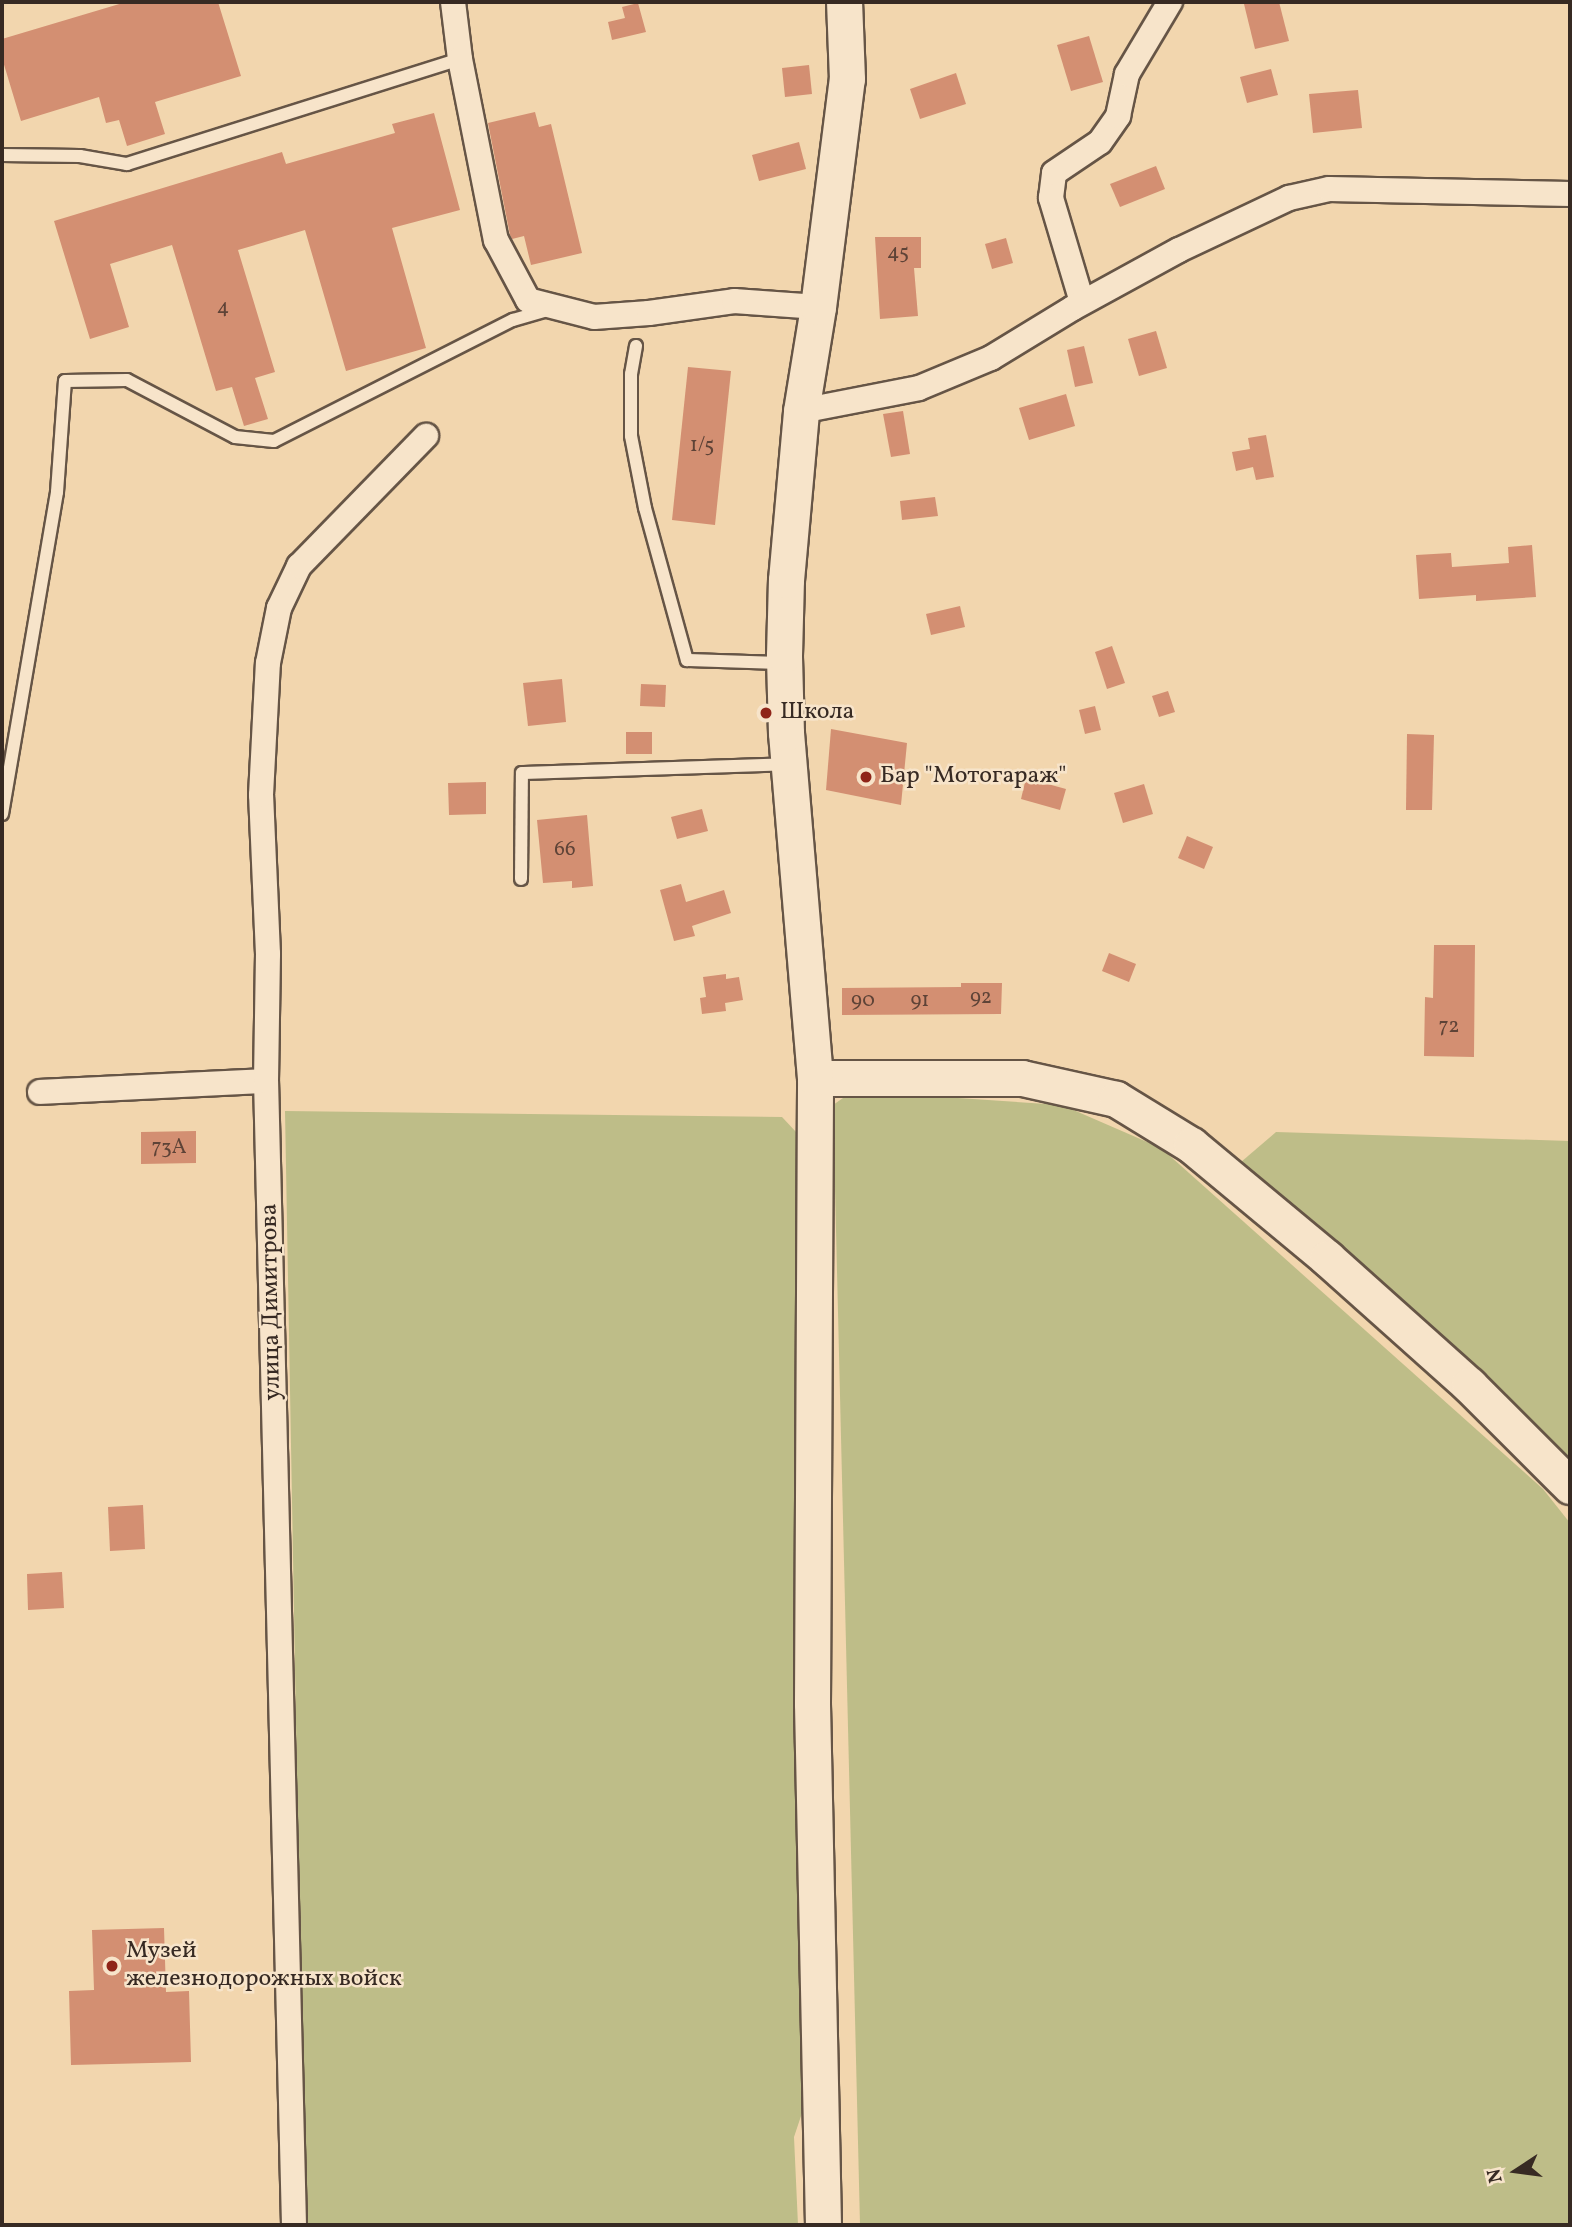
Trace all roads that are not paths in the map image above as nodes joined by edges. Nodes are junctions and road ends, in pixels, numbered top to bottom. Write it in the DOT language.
graph roads {
  1 [pos="453,2"];
  2 [pos="844,2"];
  3 [pos="1170,2"];
  4 [pos="460,59"];
  5 [pos="2,155"];
  6 [pos="1570,194"];
  7 [pos="1082,302"];
  8 [pos="818,307"];
  9 [pos="554,308"];
  10 [pos="635,346"];
  11 [pos="801,411"];
  12 [pos="426,436"];
  13 [pos="784,663"];
  14 [pos="789,764"];
  15 [pos="2,814"];
  16 [pos="521,879"];
  17 [pos="815,1078"];
  18 [pos="266,1081"];
  19 [pos="40,1092"];
  20 [pos="1570,1486"];
  21 [pos="294,2225"];
  22 [pos="824,2225"];
  1 -- 4 [label="street"];
  2 -- 8 [label="main road"];
  3 -- 7 [label="street"];
  4 -- 5 [label="lane"];
  4 -- 9 [label="street"];
  6 -- 7 [label="street"];
  7 -- 11 [label="street"];
  8 -- 9 [label="street"];
  8 -- 11 [label="main road"];
  9 -- 15 [label="lane"];
  10 -- 13 [label="lane"];
  11 -- 13 [label="main road"];
  12 -- 18 [label="street, улица Димитрова"];
  13 -- 14 [label="main road"];
  14 -- 16 [label="lane"];
  14 -- 17 [label="main road"];
  17 -- 20 [label="main road"];
  17 -- 22 [label="main road"];
  18 -- 19 [label="street"];
  18 -- 21 [label="street, улица Димитрова"];
}
